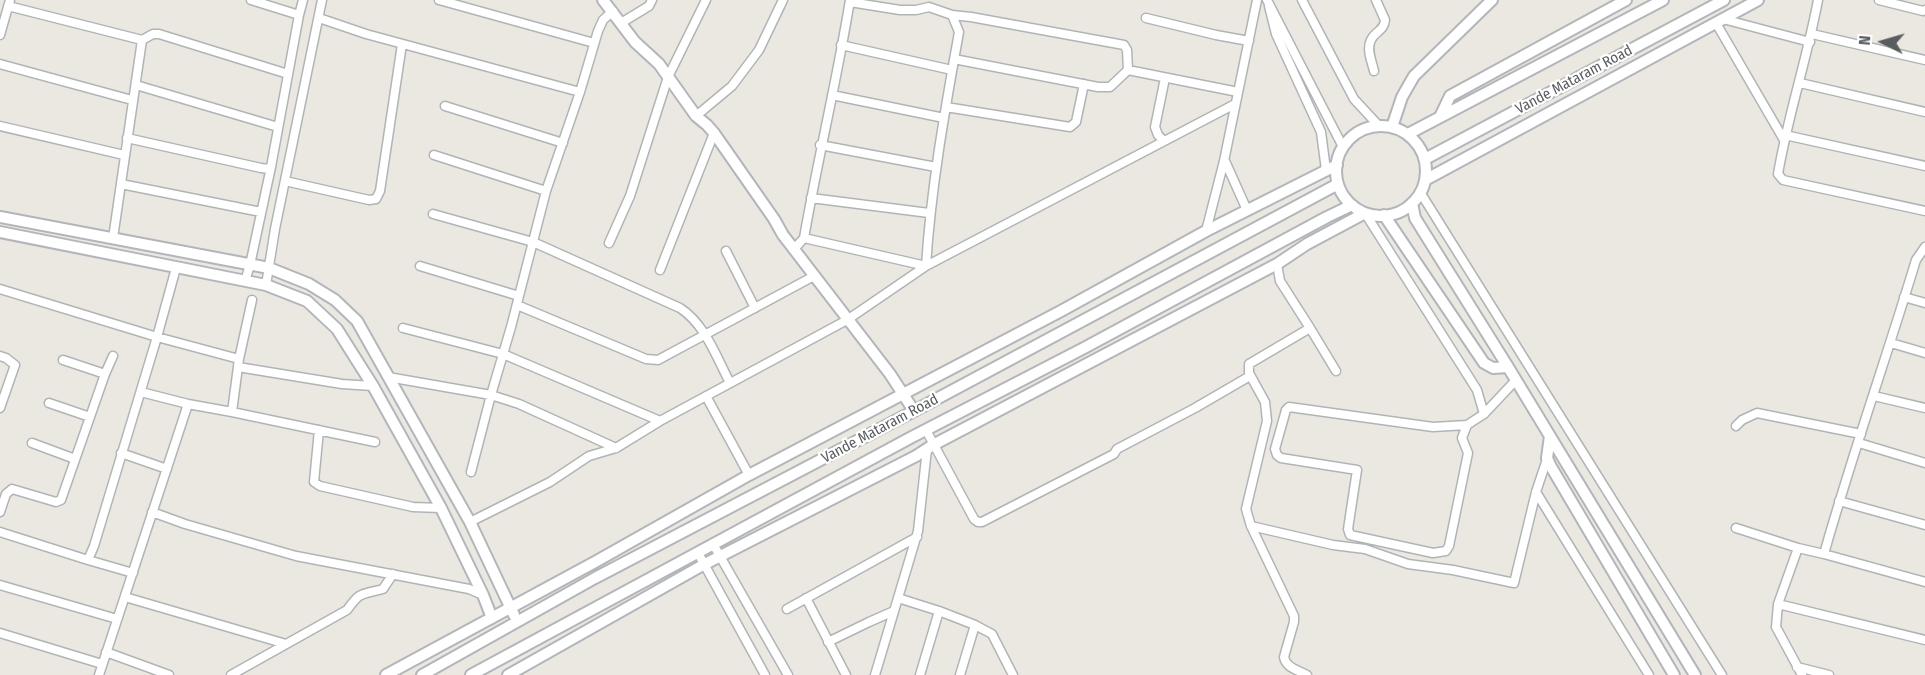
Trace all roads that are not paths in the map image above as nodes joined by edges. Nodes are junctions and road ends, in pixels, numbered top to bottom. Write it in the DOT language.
graph roads {
  1 [pos="251,0"];
  2 [pos="303,0"];
  3 [pos="322,0"];
  4 [pos="439,0"];
  5 [pos="603,0"];
  6 [pos="652,0"];
  7 [pos="706,0"];
  8 [pos="783,0"];
  9 [pos="1257,0"];
  10 [pos="1302,0"];
  11 [pos="1376,0"];
  12 [pos="1492,0"];
  13 [pos="1626,0"];
  14 [pos="1663,0"];
  15 [pos="1724,0"];
  16 [pos="1758,0"];
  17 [pos="1818,0"];
  18 [pos="1879,0"];
  19 [pos="850,1"];
  20 [pos="9,3"];
  21 [pos="930,3"];
  22 [pos="1268,3"];
  23 [pos="612,11"];
  24 [pos="1924,11"];
  25 [pos="299,15"];
  26 [pos="952,15"];
  27 [pos="320,18"];
  28 [pos="1146,18"];
  29 [pos="1719,21"];
  30 [pos="621,23"];
  31 [pos="0,35"];
  32 [pos="1811,38"];
  33 [pos="142,40"];
  34 [pos="1249,41"];
  35 [pos="594,43"];
  36 [pos="402,44"];
  37 [pos="841,45"];
  38 [pos="954,59"];
  39 [pos="1925,60"];
  40 [pos="0,64"];
  41 [pos="952,70"];
  42 [pos="1128,70"];
  43 [pos="1374,71"];
  44 [pos="288,74"];
  45 [pos="668,77"];
  46 [pos="1165,78"];
  47 [pos="1800,83"];
  48 [pos="1084,84"];
  49 [pos="136,85"];
  50 [pos="580,92"];
  51 [pos="1238,92"];
  52 [pos="832,95"];
  53 [pos="132,100"];
  54 [pos="1235,104"];
  55 [pos="445,106"];
  56 [pos="946,107"];
  57 [pos="1925,112"];
  58 [pos="696,116"];
  59 [pos="1440,117"];
  60 [pos="944,118"];
  61 [pos="0,126"];
  62 [pos="1379,126"];
  63 [pos="278,127"];
  64 [pos="1392,127"];
  65 [pos="714,133"];
  66 [pos="1408,134"];
  67 [pos="127,138"];
  68 [pos="1785,138"];
  69 [pos="1164,141"];
  70 [pos="563,143"];
  71 [pos="820,145"];
  72 [pos="1343,147"];
  73 [pos="124,155"];
  74 [pos="434,155"];
  75 [pos="1425,159"];
  76 [pos="1224,161"];
  77 [pos="1925,166"];
  78 [pos="936,167"];
  79 [pos="1331,168"];
  80 [pos="270,169"];
  81 [pos="1425,180"];
  82 [pos="285,182"];
  83 [pos="121,184"];
  84 [pos="1338,184"];
  85 [pos="546,191"];
  86 [pos="1419,192"];
  87 [pos="811,198"];
  88 [pos="1412,203"];
  89 [pos="1352,205"];
  90 [pos="1247,210"];
  91 [pos="1925,211"];
  92 [pos="261,212"];
  93 [pos="930,213"];
  94 [pos="1365,213"];
  95 [pos="433,214"];
  96 [pos="1384,215"];
  97 [pos="0,217"];
  98 [pos="1206,231"];
  99 [pos="0,232"];
  100 [pos="113,238"];
  101 [pos="804,238"];
  102 [pos="533,242"];
  103 [pos="609,243"];
  104 [pos="795,248"];
  105 [pos="1925,248"];
  106 [pos="726,251"];
  107 [pos="1277,264"];
  108 [pos="250,265"];
  109 [pos="420,266"];
  110 [pos="926,266"];
  111 [pos="176,268"];
  112 [pos="269,268"];
  113 [pos="660,270"];
  114 [pos="814,276"];
  115 [pos="245,281"];
  116 [pos="266,285"];
  117 [pos="0,289"];
  118 [pos="519,296"];
  119 [pos="1905,297"];
  120 [pos="252,300"];
  121 [pos="1925,303"];
  122 [pos="517,306"];
  123 [pos="755,308"];
  124 [pos="847,320"];
  125 [pos="403,328"];
  126 [pos="1310,328"];
  127 [pos="705,334"];
  128 [pos="157,337"];
  129 [pos="1891,343"];
  130 [pos="1925,353"];
  131 [pos="503,354"];
  132 [pos="113,356"];
  133 [pos="0,357"];
  134 [pos="63,360"];
  135 [pos="238,363"];
  136 [pos="1508,366"];
  137 [pos="1336,371"];
  138 [pos="105,374"];
  139 [pos="1250,376"];
  140 [pos="388,377"];
  141 [pos="1516,380"];
  142 [pos="730,383"];
  143 [pos="373,387"];
  144 [pos="141,392"];
  145 [pos="905,394"];
  146 [pos="491,395"];
  147 [pos="706,396"];
  148 [pos="1874,396"];
  149 [pos="49,403"];
  150 [pos="188,404"];
  151 [pos="0,408"];
  152 [pos="1925,408"];
  153 [pos="914,411"];
  154 [pos="232,412"];
  155 [pos="1484,414"];
  156 [pos="90,417"];
  157 [pos="660,421"];
  158 [pos="1467,425"];
  159 [pos="1736,426"];
  160 [pos="319,430"];
  161 [pos="926,430"];
  162 [pos="1550,436"];
  163 [pos="1860,439"];
  164 [pos="375,442"];
  165 [pos="32,443"];
  166 [pos="930,447"];
  167 [pos="1557,447"];
  168 [pos="616,448"];
  169 [pos="121,453"];
  170 [pos="1546,458"];
  171 [pos="75,459"];
  172 [pos="1925,463"];
  173 [pos="167,469"];
  174 [pos="471,472"];
  175 [pos="749,474"];
  176 [pos="1536,492"];
  177 [pos="1839,501"];
  178 [pos="441,508"];
  179 [pos="0,512"];
  180 [pos="153,512"];
  181 [pos="470,522"];
  182 [pos="1925,525"];
  183 [pos="1251,526"];
  184 [pos="1736,528"];
  185 [pos="0,532"];
  186 [pos="916,537"];
  187 [pos="713,544"];
  188 [pos="1798,548"];
  189 [pos="698,553"];
  190 [pos="1824,554"];
  191 [pos="721,556"];
  192 [pos="88,560"];
  193 [pos="704,565"];
  194 [pos="133,573"];
  195 [pos="393,574"];
  196 [pos="1925,582"];
  197 [pos="0,585"];
  198 [pos="483,595"];
  199 [pos="124,597"];
  200 [pos="807,598"];
  201 [pos="898,598"];
  202 [pos="1778,604"];
  203 [pos="511,608"];
  204 [pos="787,609"];
  205 [pos="939,610"];
  206 [pos="894,611"];
  207 [pos="492,618"];
  208 [pos="117,619"];
  209 [pos="517,621"];
  210 [pos="975,625"];
  211 [pos="0,633"];
  212 [pos="1925,640"];
  213 [pos="828,642"];
  214 [pos="286,644"];
  215 [pos="106,652"];
  216 [pos="102,664"];
  217 [pos="1799,671"];
  218 [pos="99,675"];
  219 [pos="169,675"];
  220 [pos="231,675"];
  221 [pos="386,675"];
  222 [pos="422,675"];
  223 [pos="471,675"];
  224 [pos="508,675"];
  225 [pos="765,675"];
  226 [pos="788,675"];
  227 [pos="846,675"];
  228 [pos="875,675"];
  229 [pos="920,675"];
  230 [pos="960,675"];
  231 [pos="1013,675"];
  232 [pos="1307,675"];
  233 [pos="1649,675"];
  234 [pos="1674,675"];
  235 [pos="1695,675"];
  236 [pos="1722,675"];
  237 [pos="1829,675"];
  1 -- 25 [label="street"];
  2 -- 25 [label="street"];
  3 -- 27 [label="street"];
  4 -- 35 [label="street"];
  5 -- 23 [label="street"];
  6 -- 30 [label="street"];
  7 -- 45 [label="street"];
  8 -- 58 [label="street"];
  9 -- 34 [label="street"];
  10 -- 62 [label="street"];
  11 -- 43 [label="street"];
  12 -- 64 [label="street"];
  13 -- 59 [label="street"];
  14 -- 59 [label="street, Vande Mataram Road"];
  15 -- 75 [label="street, Vande Mataram Road"];
  16 -- 29 [label="street"];
  17 -- 32 [label="street"];
  18 -- 24 [label="street"];
  19 -- 21 [label="street"];
  19 -- 37 [label="street"];
  20 -- 31 [label="street"];
  20 -- 33 [label="street"];
  21 -- 26 [label="street"];
  22 -- 72 [label="street"];
  22 -- 79 [label="street"];
  23 -- 30 [label="street"];
  23 -- 35 [label="street"];
  25 -- 44 [label="street"];
  26 -- 38 [label="street"];
  26 -- 42 [label="street"];
  27 -- 36 [label="street"];
  27 -- 82 [label="street"];
  28 -- 34 [label="street"];
  29 -- 32 [label="street"];
  29 -- 68 [label="street"];
  29 -- 81 [label="street"];
  30 -- 45 [label="street"];
  32 -- 39 [label="street"];
  32 -- 47 [label="street"];
  33 -- 44 [label="street"];
  33 -- 49 [label="street"];
  34 -- 51 [label="street"];
  35 -- 50 [label="street"];
  36 -- 50 [label="street"];
  36 -- 82 [label="street"];
  37 -- 41 [label="street"];
  37 -- 52 [label="street"];
  38 -- 41 [label="street"];
  38 -- 48 [label="street"];
  40 -- 53 [label="street"];
  41 -- 56 [label="street"];
  42 -- 46 [label="street"];
  42 -- 48 [label="street"];
  44 -- 63 [label="street"];
  45 -- 58 [label="street"];
  45 -- 103 [label="street"];
  46 -- 51 [label="street"];
  46 -- 69 [label="street"];
  47 -- 57 [label="street"];
  47 -- 68 [label="street"];
  48 -- 56 [label="street"];
  49 -- 53 [label="street"];
  49 -- 63 [label="street"];
  50 -- 70 [label="street"];
  51 -- 54 [label="street"];
  52 -- 60 [label="street"];
  52 -- 71 [label="street"];
  53 -- 67 [label="street"];
  54 -- 69 [label="street"];
  54 -- 76 [label="street"];
  55 -- 70 [label="street"];
  56 -- 60 [label="street"];
  58 -- 65 [label="street"];
  59 -- 66 [label="street, Vande Mataram Road"];
  60 -- 78 [label="street"];
  61 -- 73 [label="street"];
  62 -- 64 [label="street"];
  62 -- 72 [label="street"];
  63 -- 80 [label="street"];
  64 -- 66 [label="street"];
  65 -- 104 [label="street"];
  65 -- 113 [label="street"];
  66 -- 75 [label="street"];
  67 -- 73 [label="street"];
  67 -- 80 [label="street"];
  68 -- 77 [label="street"];
  68 -- 91 [label="street"];
  69 -- 110 [label="street"];
  70 -- 85 [label="street"];
  71 -- 78 [label="street"];
  71 -- 87 [label="street"];
  72 -- 79 [label="street"];
  73 -- 83 [label="street"];
  74 -- 85 [label="street"];
  75 -- 81 [label="street"];
  76 -- 90 [label="street"];
  76 -- 98 [label="street"];
  78 -- 93 [label="street"];
  79 -- 84 [label="street"];
  79 -- 90 [label="street"];
  80 -- 92 [label="street"];
  81 -- 86 [label="street"];
  82 -- 112 [label="street"];
  83 -- 92 [label="street"];
  83 -- 100 [label="street"];
  84 -- 89 [label="street"];
  84 -- 153 [label="street, Vande Mataram Road"];
  85 -- 102 [label="street"];
  86 -- 88 [label="street"];
  86 -- 236 [label="street"];
  87 -- 93 [label="street"];
  87 -- 101 [label="street"];
  88 -- 96 [label="street"];
  88 -- 136 [label="street"];
  89 -- 94 [label="street"];
  89 -- 161 [label="street, Vande Mataram Road"];
  90 -- 98 [label="street"];
  92 -- 108 [label="street"];
  93 -- 110 [label="street"];
  94 -- 96 [label="street"];
  94 -- 107 [label="street"];
  94 -- 155 [label="street"];
  95 -- 102 [label="street"];
  96 -- 136 [label="street"];
  97 -- 100 [label="street"];
  98 -- 145 [label="street"];
  99 -- 111 [label="street"];
  100 -- 108 [label="street"];
  101 -- 104 [label="street"];
  101 -- 110 [label="street"];
  102 -- 118 [label="street"];
  102 -- 127 [label="street"];
  104 -- 114 [label="street"];
  105 -- 119 [label="street"];
  106 -- 123 [label="street"];
  107 -- 126 [label="street"];
  107 -- 166 [label="street"];
  108 -- 112 [label="street"];
  108 -- 115 [label="street"];
  109 -- 118 [label="street"];
  110 -- 124 [label="street"];
  111 -- 115 [label="street"];
  111 -- 128 [label="street"];
  112 -- 116 [label="street"];
  112 -- 140 [label="street"];
  114 -- 123 [label="street"];
  114 -- 124 [label="street"];
  115 -- 116 [label="street"];
  116 -- 143 [label="street"];
  117 -- 128 [label="street"];
  118 -- 122 [label="street"];
  119 -- 121 [label="street"];
  119 -- 129 [label="street"];
  120 -- 135 [label="street"];
  122 -- 127 [label="street"];
  122 -- 131 [label="street"];
  123 -- 127 [label="street"];
  124 -- 142 [label="street"];
  124 -- 145 [label="street"];
  125 -- 131 [label="street"];
  126 -- 137 [label="street"];
  126 -- 139 [label="street"];
  127 -- 142 [label="street"];
  128 -- 135 [label="street"];
  128 -- 144 [label="street"];
  129 -- 130 [label="street"];
  129 -- 148 [label="street"];
  131 -- 146 [label="street"];
  131 -- 157 [label="street"];
  132 -- 138 [label="street"];
  133 -- 151 [label="street"];
  134 -- 138 [label="street"];
  135 -- 143 [label="street"];
  135 -- 154 [label="street"];
  136 -- 141 [label="street"];
  138 -- 156 [label="street"];
  139 -- 166 [label="street"];
  139 -- 183 [label="street"];
  140 -- 146 [label="street"];
  140 -- 181 [label="street"];
  141 -- 155 [label="street"];
  141 -- 162 [label="street"];
  142 -- 147 [label="street"];
  143 -- 178 [label="street"];
  144 -- 150 [label="street"];
  144 -- 169 [label="street"];
  145 -- 153 [label="street"];
  145 -- 175 [label="street"];
  146 -- 168 [label="street"];
  146 -- 174 [label="street"];
  147 -- 157 [label="street"];
  147 -- 175 [label="street"];
  148 -- 152 [label="street"];
  148 -- 163 [label="street"];
  149 -- 156 [label="street"];
  150 -- 154 [label="street"];
  150 -- 173 [label="street"];
  153 -- 209 [label="street, Vande Mataram Road"];
  154 -- 160 [label="street"];
  155 -- 158 [label="street"];
  156 -- 171 [label="street"];
  157 -- 168 [label="street"];
  158 -- 158 [label="street"];
  159 -- 163 [label="street"];
  160 -- 164 [label="street"];
  160 -- 178 [label="street"];
  161 -- 166 [label="street"];
  161 -- 187 [label="street, Vande Mataram Road"];
  162 -- 167 [label="street"];
  162 -- 170 [label="street"];
  163 -- 172 [label="street"];
  163 -- 177 [label="street"];
  165 -- 171 [label="street"];
  166 -- 186 [label="street"];
  166 -- 191 [label="street"];
  167 -- 170 [label="street"];
  167 -- 235 [label="street"];
  168 -- 181 [label="street"];
  169 -- 173 [label="street"];
  169 -- 192 [label="street"];
  170 -- 176 [label="street"];
  170 -- 234 [label="street"];
  171 -- 179 [label="street"];
  173 -- 180 [label="street"];
  175 -- 203 [label="street"];
  176 -- 183 [label="street"];
  176 -- 233 [label="street"];
  177 -- 182 [label="street"];
  177 -- 190 [label="street"];
  178 -- 198 [label="street"];
  180 -- 194 [label="street"];
  180 -- 195 [label="street"];
  181 -- 203 [label="street"];
  183 -- 232 [label="street"];
  184 -- 188 [label="street"];
  185 -- 192 [label="street"];
  186 -- 200 [label="street"];
  186 -- 201 [label="street"];
  187 -- 189 [label="street, Vande Mataram Road"];
  187 -- 191 [label="street"];
  188 -- 190 [label="street"];
  188 -- 202 [label="street"];
  189 -- 193 [label="street"];
  189 -- 223 [label="street, Vande Mataram Road"];
  190 -- 196 [label="street"];
  191 -- 193 [label="street"];
  191 -- 226 [label="street"];
  192 -- 194 [label="street"];
  193 -- 224 [label="street"];
  193 -- 225 [label="street"];
  194 -- 199 [label="street"];
  195 -- 198 [label="street"];
  195 -- 214 [label="street"];
  197 -- 208 [label="street"];
  198 -- 207 [label="street"];
  199 -- 208 [label="street"];
  199 -- 214 [label="street"];
  200 -- 204 [label="street"];
  200 -- 213 [label="street"];
  201 -- 205 [label="street"];
  201 -- 206 [label="street"];
  202 -- 212 [label="street"];
  202 -- 217 [label="street"];
  203 -- 207 [label="street"];
  203 -- 209 [label="street"];
  205 -- 210 [label="street"];
  205 -- 229 [label="street"];
  206 -- 213 [label="street"];
  206 -- 228 [label="street"];
  207 -- 221 [label="street"];
  208 -- 215 [label="street"];
  209 -- 222 [label="street, Vande Mataram Road"];
  210 -- 230 [label="street"];
  210 -- 231 [label="street"];
  211 -- 216 [label="street"];
  213 -- 227 [label="street"];
  214 -- 220 [label="street"];
  215 -- 216 [label="street"];
  215 -- 219 [label="street"];
  216 -- 218 [label="street"];
  217 -- 237 [label="street"];
}
